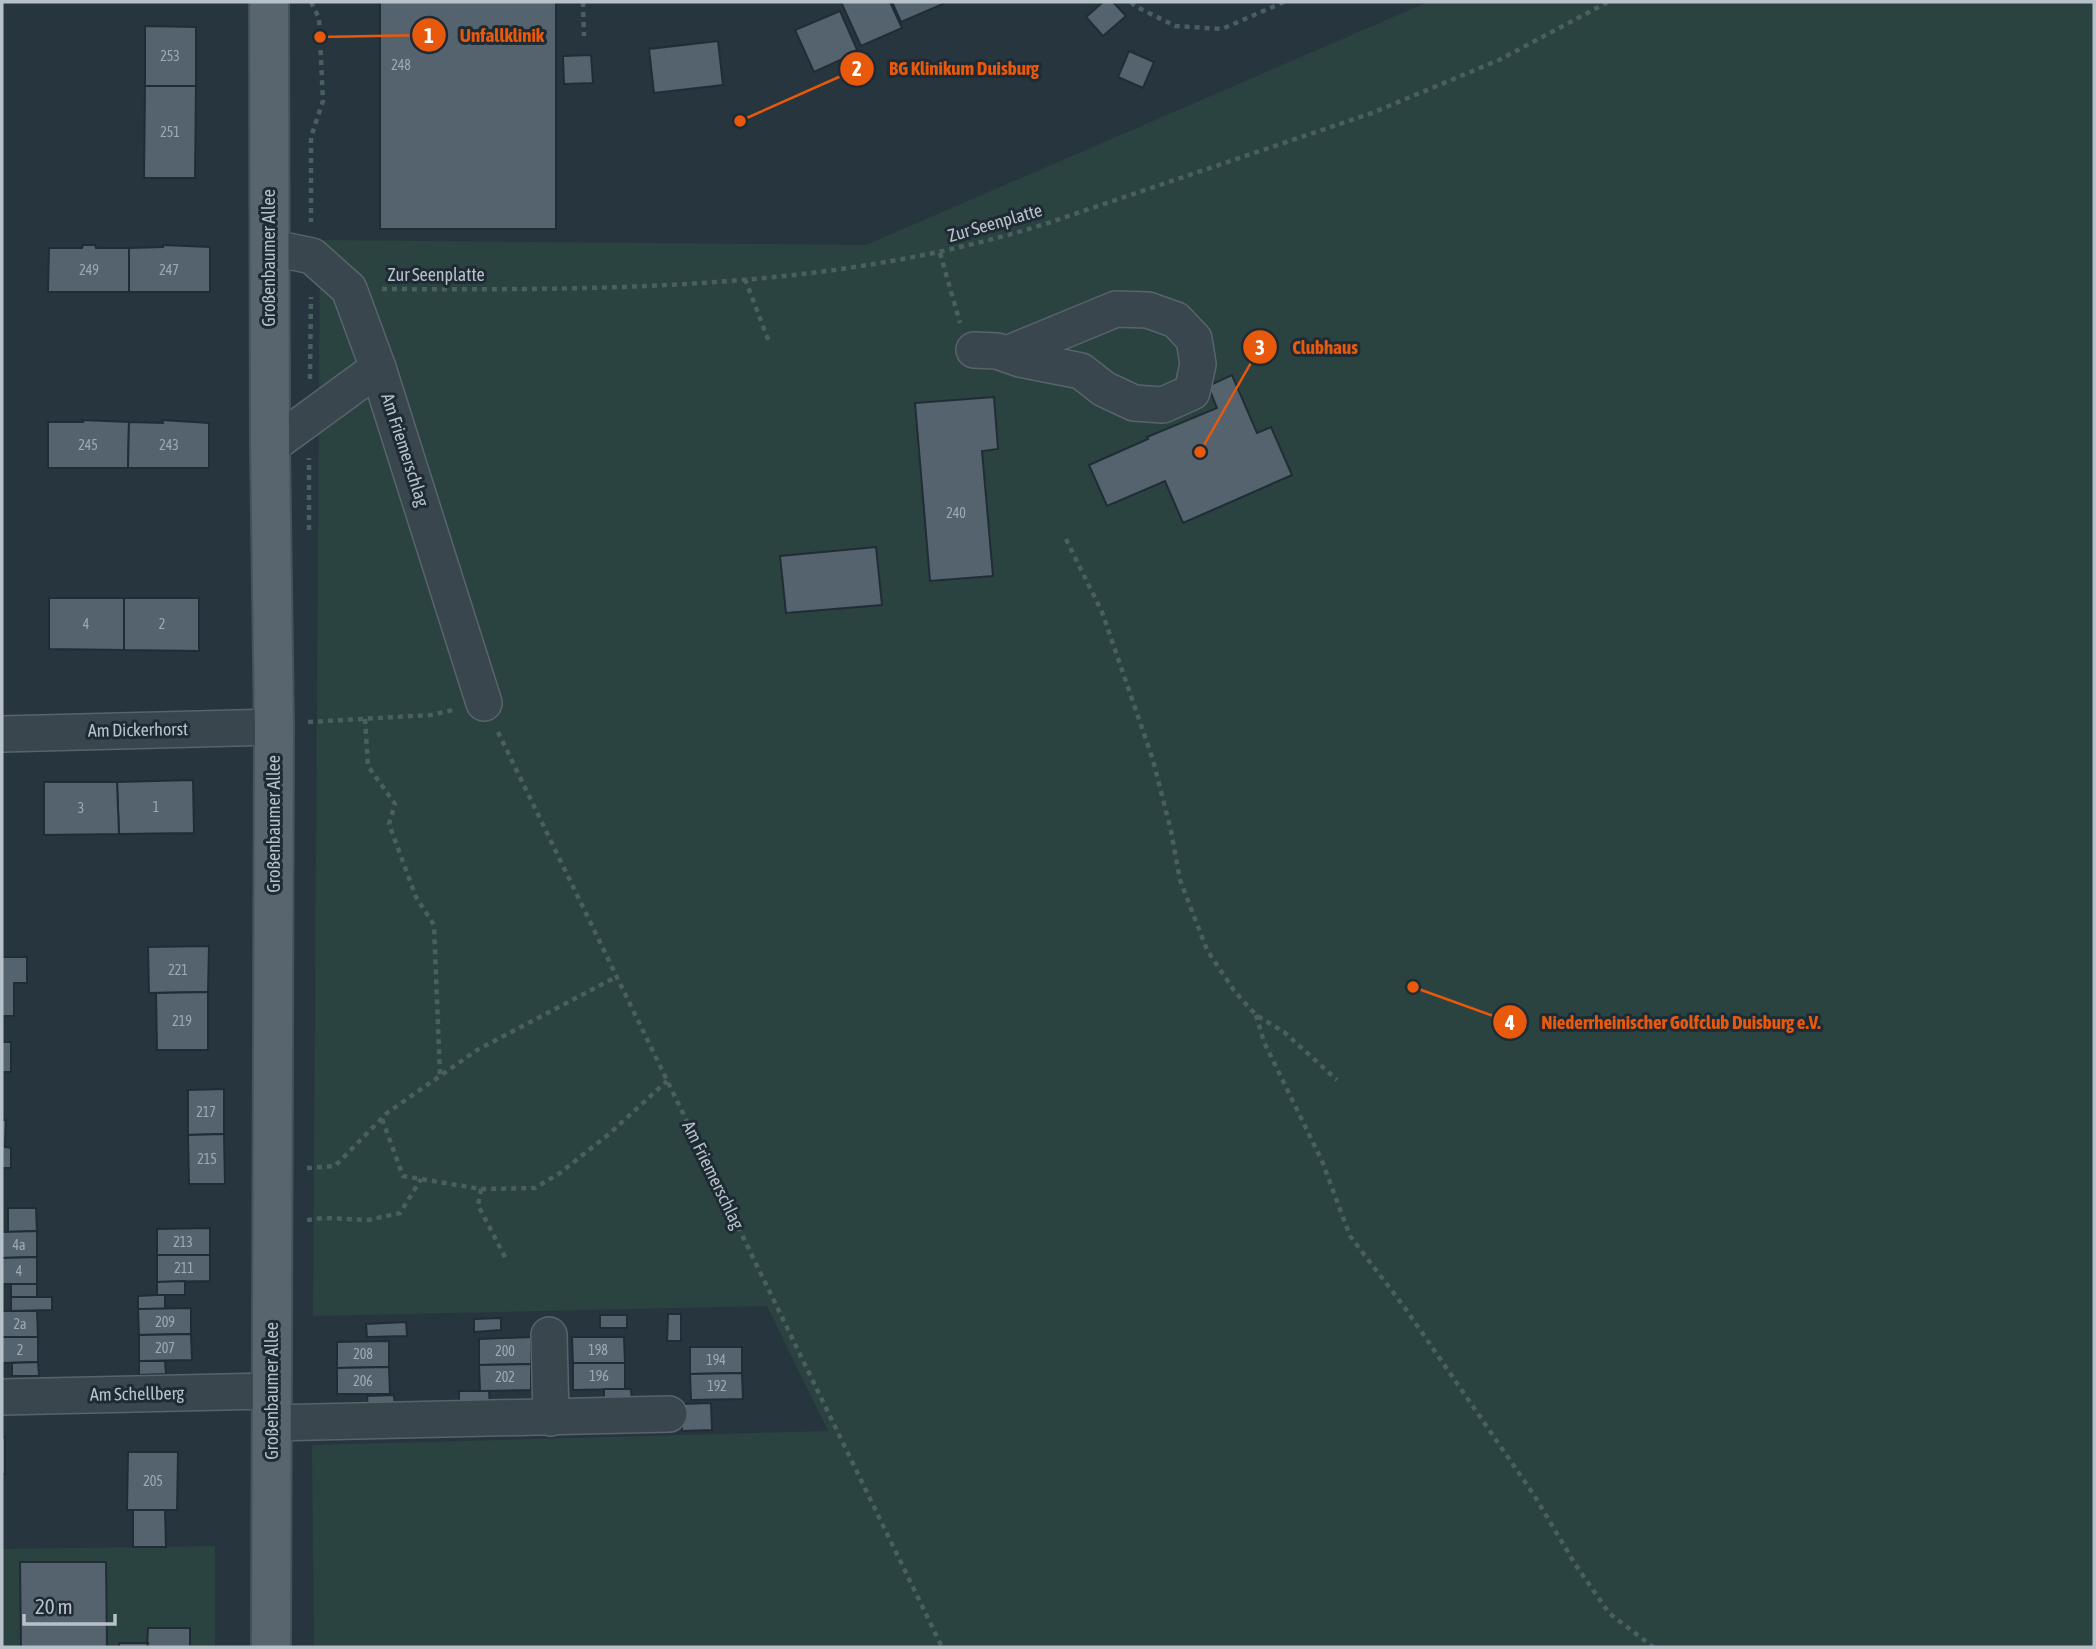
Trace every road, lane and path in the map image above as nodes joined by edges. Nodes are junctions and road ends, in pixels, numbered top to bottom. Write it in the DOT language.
graph roads {
  1 [pos="269,2"];
  2 [pos="311,2"];
  3 [pos="583,2"];
  4 [pos="1131,2"];
  5 [pos="1284,2"];
  6 [pos="1608,2"];
  7 [pos="584,36"];
  8 [pos="269,247"];
  9 [pos="940,253"];
  10 [pos="312,256"];
  11 [pos="745,279"];
  12 [pos="349,289"];
  13 [pos="769,342"];
  14 [pos="981,343"];
  15 [pos="378,368"];
  16 [pos="309,418"];
  17 [pos="270,447"];
  18 [pos="1066,539"];
  19 [pos="484,703"];
  20 [pos="365,719"];
  21 [pos="291,724"];
  22 [pos="2,734"];
  23 [pos="616,977"];
  24 [pos="1256,1015"];
  25 [pos="440,1075"];
  26 [pos="1337,1080"];
  27 [pos="667,1081"];
  28 [pos="382,1119"];
  29 [pos="306,1168"];
  30 [pos="421,1179"];
  31 [pos="481,1189"];
  32 [pos="306,1220"];
  33 [pos="507,1261"];
  34 [pos="549,1335"];
  35 [pos="2,1397"];
  36 [pos="271,1407"];
  37 [pos="669,1413"];
  38 [pos="551,1418"];
  39 [pos="271,1647"];
  40 [pos="942,1647"];
  41 [pos="1653,1647"];
  1 -- 8 [label="main road, Großenbaumer Allee"];
  2 -- 10 [label="path"];
  3 -- 7 [label="path"];
  4 -- 5 [label="path"];
  6 -- 9 [label="path, Zur Seenplatte"];
  8 -- 10 [label="street, Am Friemerschlag"];
  8 -- 17 [label="main road, Großenbaumer Allee"];
  9 -- 11 [label="path, Zur Seenplatte"];
  9 -- 14 [label="path"];
  10 -- 12 [label="street, Am Friemerschlag"];
  10 -- 16 [label="path"];
  11 -- 12 [label="path, Zur Seenplatte"];
  11 -- 13 [label="path"];
  12 -- 15 [label="street, Am Friemerschlag"];
  14 -- 14 [label="street"];
  15 -- 16 [label="street"];
  15 -- 19 [label="street, Am Friemerschlag"];
  16 -- 17 [label="street"];
  17 -- 21 [label="main road, Großenbaumer Allee"];
  18 -- 24 [label="path"];
  19 -- 20 [label="path"];
  19 -- 23 [label="path, Am Friemerschlag"];
  20 -- 21 [label="path"];
  20 -- 25 [label="path"];
  21 -- 22 [label="street, Am Dickerhorst"];
  21 -- 36 [label="main road, Großenbaumer Allee"];
  23 -- 25 [label="path"];
  23 -- 27 [label="path, Am Friemerschlag"];
  24 -- 26 [label="path"];
  24 -- 41 [label="path"];
  25 -- 28 [label="path"];
  27 -- 31 [label="path"];
  27 -- 40 [label="path, Am Friemerschlag"];
  28 -- 29 [label="path"];
  28 -- 30 [label="path"];
  30 -- 31 [label="path"];
  30 -- 32 [label="path"];
  31 -- 33 [label="path"];
  34 -- 38 [label="street"];
  35 -- 36 [label="street, Am Schellberg"];
  36 -- 38 [label="street, Am Schellberg"];
  36 -- 39 [label="main road, Großenbaumer Allee"];
  37 -- 38 [label="street, Am Schellberg"];
}
